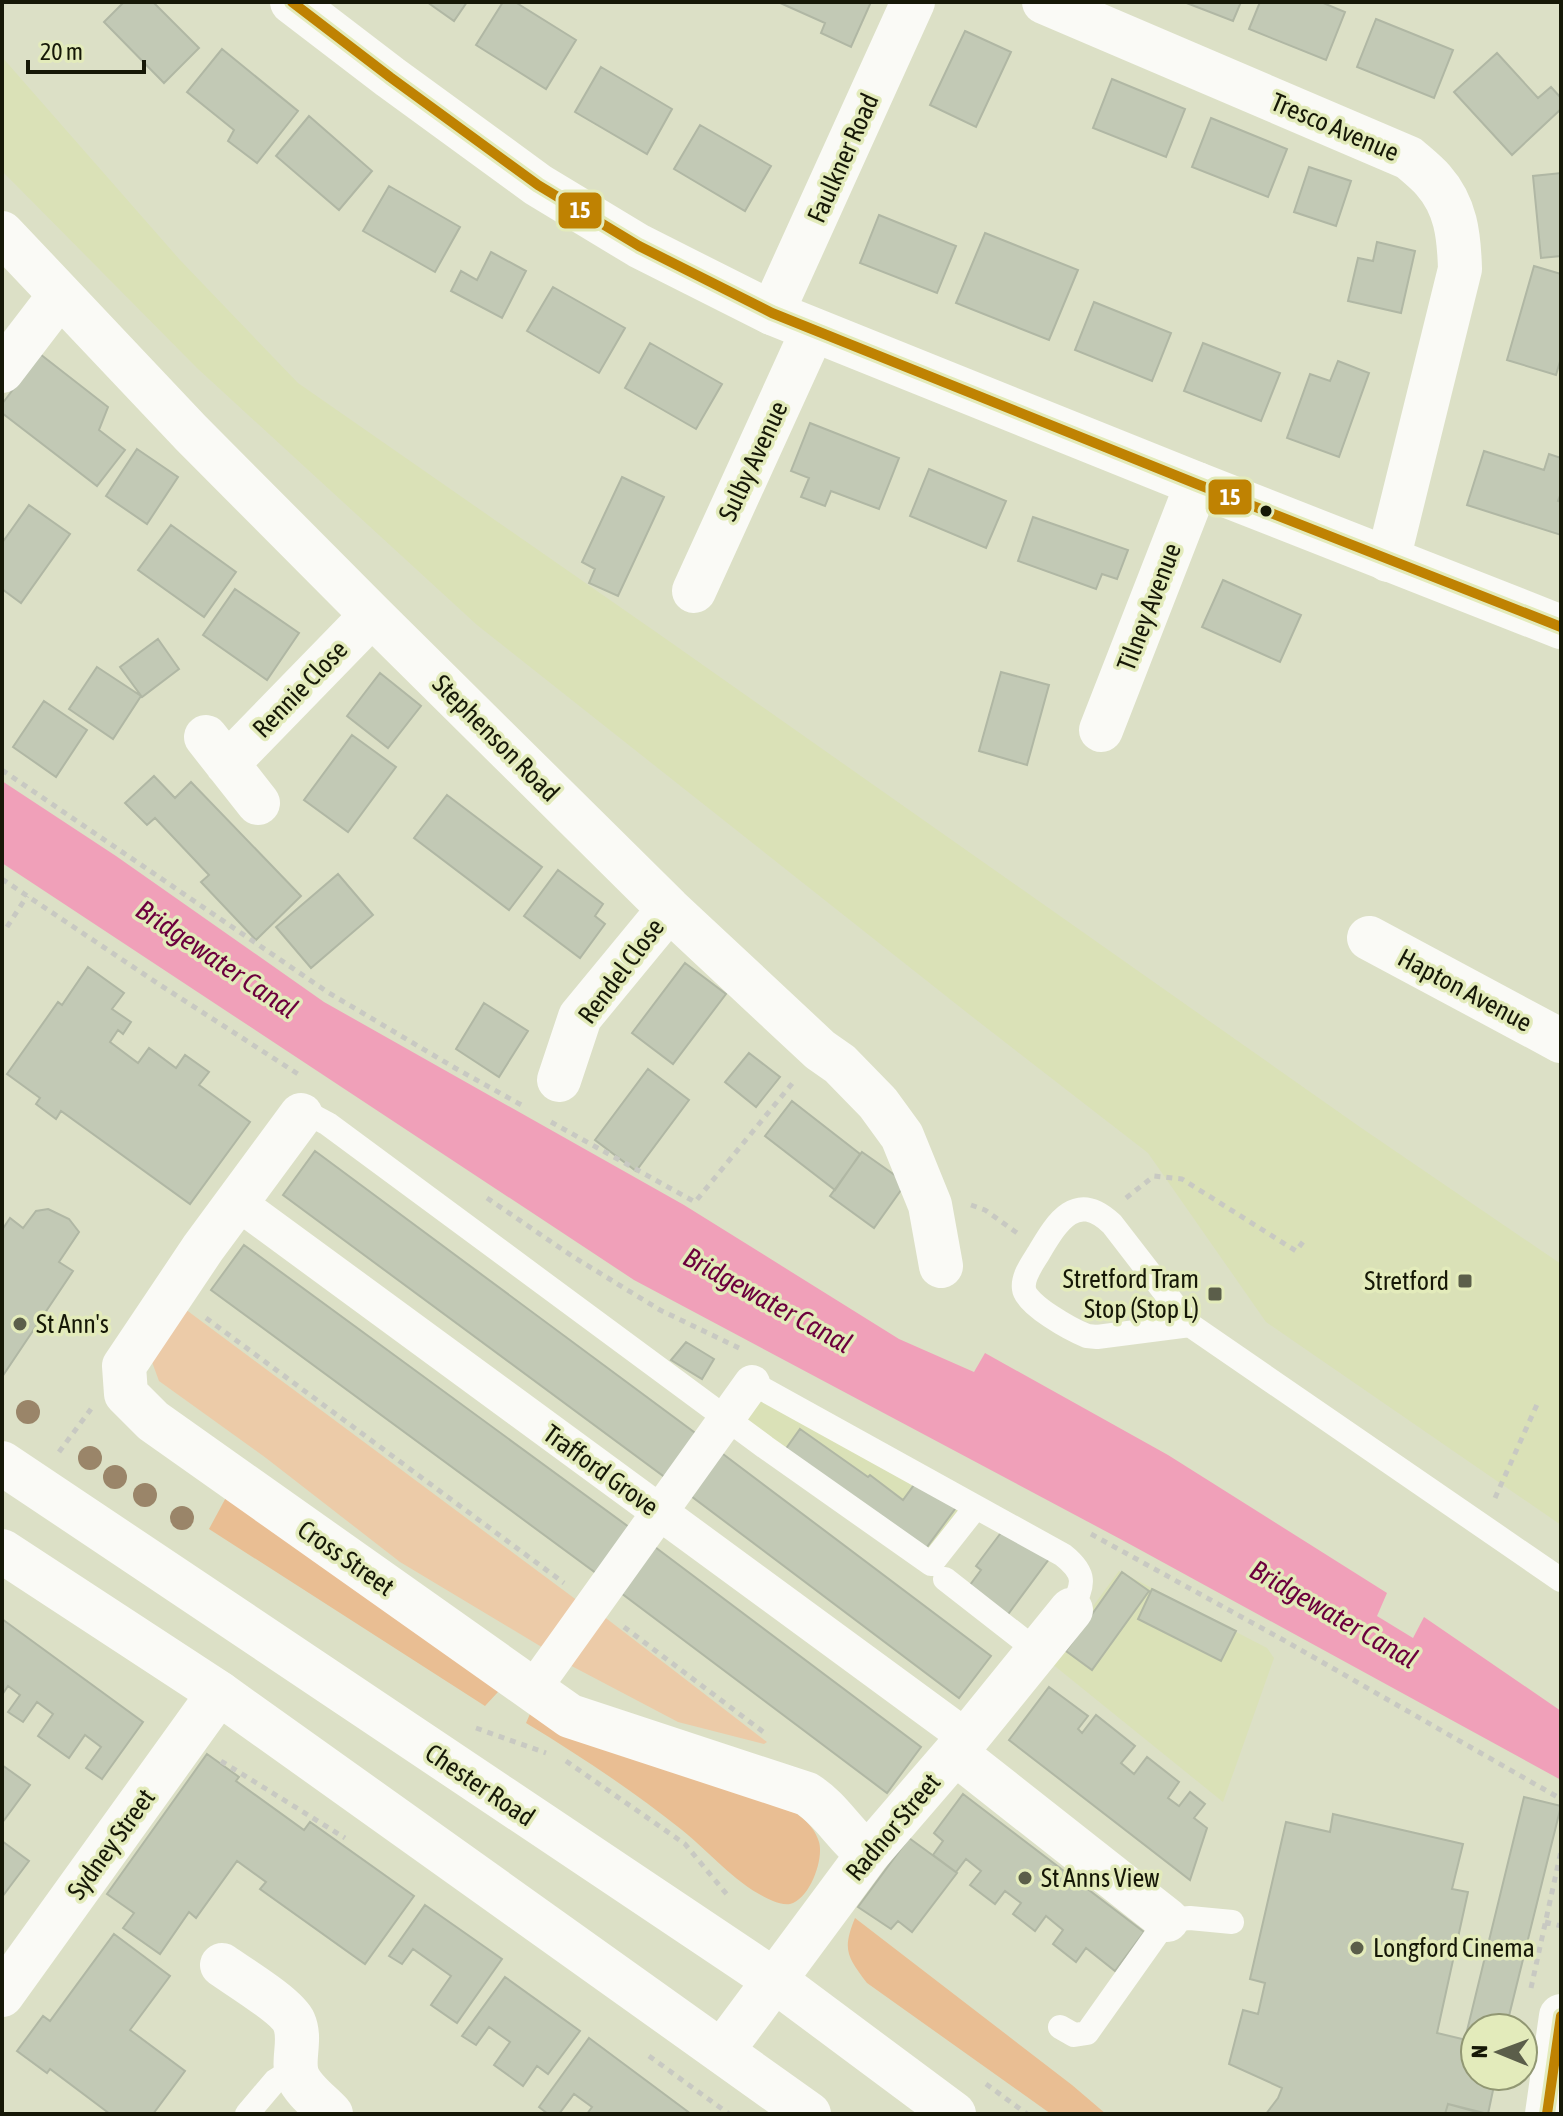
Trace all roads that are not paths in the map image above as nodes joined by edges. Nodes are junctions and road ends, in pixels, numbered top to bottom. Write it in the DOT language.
graph roads {
  1 [pos="292,2"];
  2 [pos="913,2"];
  3 [pos="1044,2"];
  4 [pos="2,233"];
  5 [pos="60,295"];
  6 [pos="772,313"];
  7 [pos="813,330"];
  8 [pos="2,371"];
  9 [pos="1197,484"];
  10 [pos="1388,560"];
  11 [pos="694,591"];
  12 [pos="372,615"];
  13 [pos="1561,627"];
  14 [pos="1101,730"];
  15 [pos="258,803"];
  16 [pos="669,909"];
  17 [pos="1369,938"];
  18 [pos="1561,1041"];
  19 [pos="547,1104"];
  20 [pos="301,1115"];
  21 [pos="237,1202"];
  22 [pos="941,1266"];
  23 [pos="1190,1325"];
  24 [pos="752,1383"];
  25 [pos="726,1417"];
  26 [pos="18,1474"];
  27 [pos="976,1507"];
  28 [pos="658,1513"];
  29 [pos="2,1551"];
  30 [pos="945,1579"];
  31 [pos="1561,1580"];
  32 [pos="1071,1610"];
  33 [pos="1037,1651"];
  34 [pos="533,1689"];
  35 [pos="219,1693"];
  36 [pos="961,1745"];
  37 [pos="868,1854"];
  38 [pos="1167,1920"];
  39 [pos="1232,1922"];
  40 [pos="222,1965"];
  41 [pos="774,1980"];
  42 [pos="2,1995"];
  43 [pos="1545,2005"];
  44 [pos="1060,2027"];
  45 [pos="722,2051"];
  46 [pos="297,2075"];
  47 [pos="247,2114"];
  48 [pos="331,2114"];
  49 [pos="809,2114"];
  50 [pos="954,2114"];
  51 [pos="1547,2114"];
  1 -- 6 [label="main road"];
  2 -- 6 [label="main road, Faulkner Road"];
  3 -- 10 [label="main road, Tresco Avenue"];
  4 -- 5 [label="main road, Stephenson Road"];
  5 -- 8 [label="main road"];
  5 -- 12 [label="main road, Stephenson Road"];
  6 -- 7 [label="main road"];
  7 -- 9 [label="main road"];
  7 -- 11 [label="main road, Sulby Avenue"];
  9 -- 10 [label="main road"];
  9 -- 14 [label="main road, Tilney Avenue"];
  10 -- 13 [label="main road"];
  12 -- 15 [label="main road, Rennie Close"];
  12 -- 16 [label="main road, Stephenson Road"];
  16 -- 19 [label="main road, Rendel Close"];
  16 -- 22 [label="main road, Stephenson Road"];
  17 -- 18 [label="main road, Hapton Avenue"];
  20 -- 21 [label="main road"];
  20 -- 25 [label="lane"];
  21 -- 28 [label="street, Trafford Grove"];
  21 -- 34 [label="main road, Cross Street"];
  23 -- 23 [label="lane"];
  23 -- 31 [label="lane"];
  24 -- 25 [label="street"];
  24 -- 27 [label="lane"];
  25 -- 27 [label="lane"];
  25 -- 28 [label="street"];
  26 -- 41 [label="main road, Chester Road"];
  27 -- 32 [label="lane"];
  28 -- 34 [label="street"];
  28 -- 36 [label="street, Trafford Grove"];
  29 -- 35 [label="main road"];
  30 -- 33 [label="lane"];
  32 -- 33 [label="main road, Radnor Street"];
  33 -- 36 [label="main road, Radnor Street"];
  34 -- 37 [label="main road, Cross Street"];
  35 -- 42 [label="main road, Sydney Street"];
  35 -- 45 [label="main road"];
  36 -- 37 [label="main road, Radnor Street"];
  36 -- 38 [label="main road, Trafford Grove"];
  37 -- 41 [label="main road, Radnor Street"];
  38 -- 39 [label="lane"];
  38 -- 44 [label="lane"];
  40 -- 46 [label="main road"];
  41 -- 45 [label="main road, Radnor Street"];
  41 -- 50 [label="main road, Chester Road"];
  43 -- 51 [label="main road"];
  45 -- 49 [label="main road"];
  46 -- 47 [label="lane"];
  46 -- 48 [label="main road"];
}
